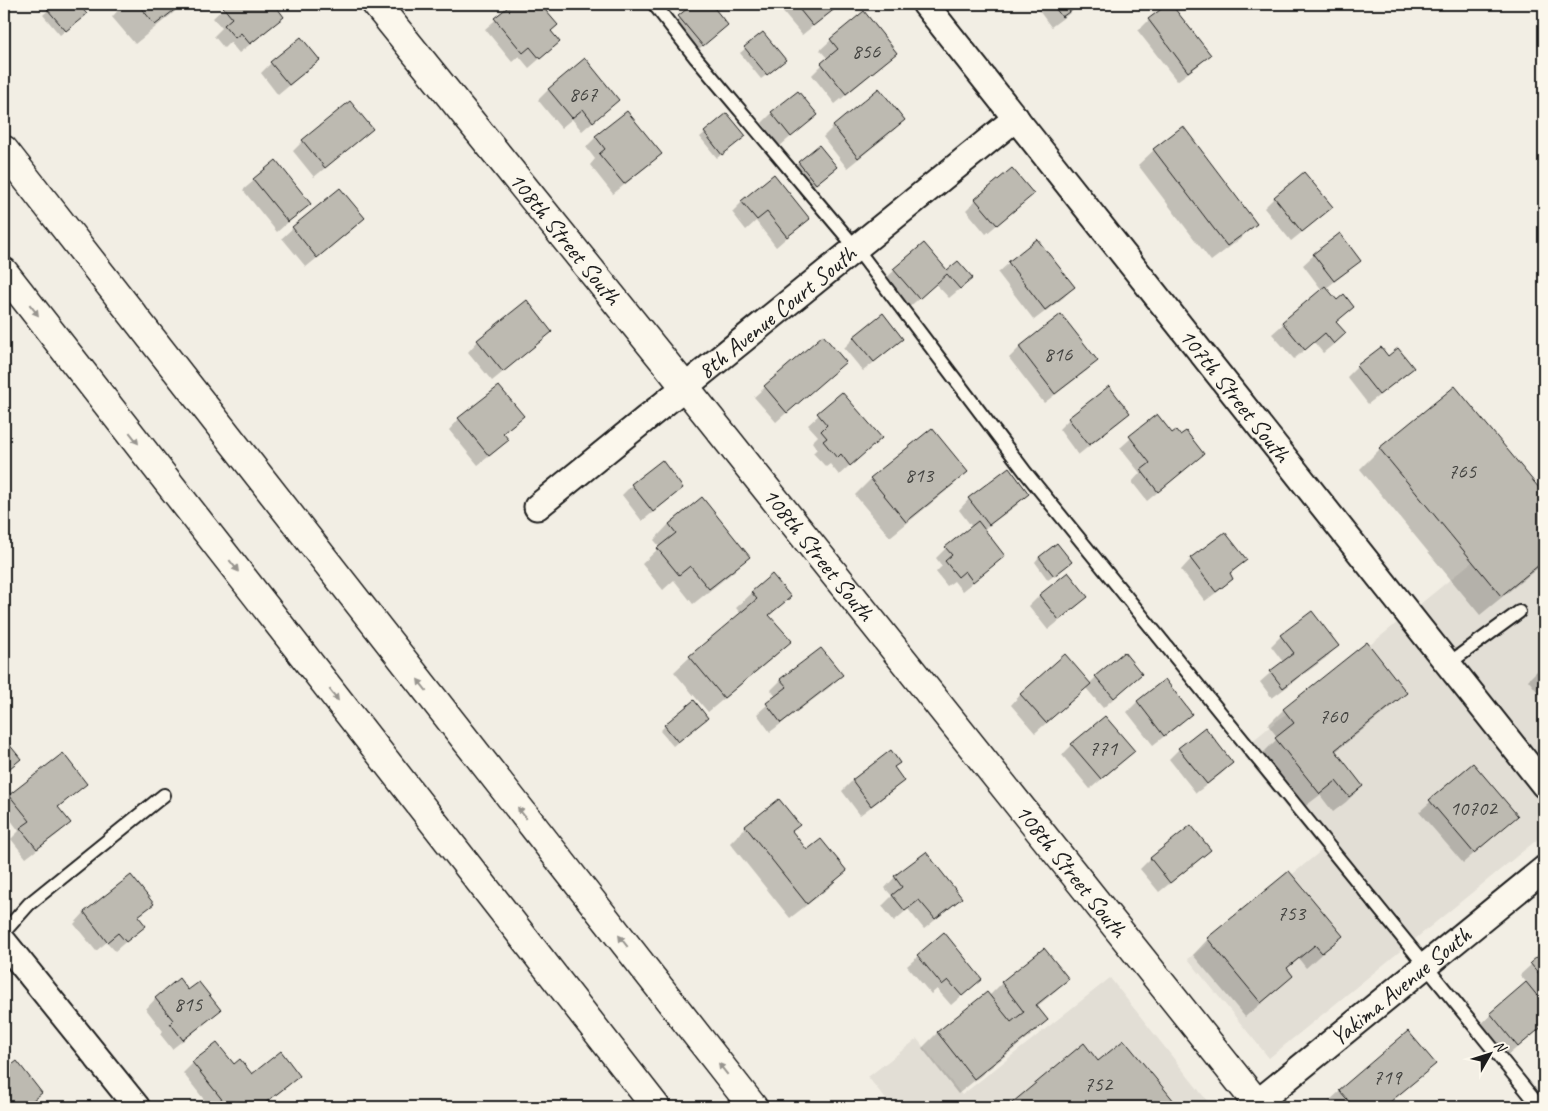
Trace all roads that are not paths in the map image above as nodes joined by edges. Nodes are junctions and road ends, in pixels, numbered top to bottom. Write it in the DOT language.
graph roads {
  1 [pos="376,4"];
  2 [pos="654,4"];
  3 [pos="926,4"];
  4 [pos="1016,118"];
  5 [pos="4,150"];
  6 [pos="856,248"];
  7 [pos="4,272"];
  8 [pos="685,387"];
  9 [pos="538,507"];
  10 [pos="1519,612"];
  11 [pos="1448,664"];
  12 [pos="1544,785"];
  13 [pos="164,795"];
  14 [pos="1544,869"];
  15 [pos="4,932"];
  16 [pos="4,942"];
  17 [pos="1425,966"];
  18 [pos="1258,1105"];
  19 [pos="137,1107"];
  20 [pos="656,1107"];
  21 [pos="753,1107"];
  22 [pos="1540,1107"];
  1 -- 8 [label="main road, 108th Street South"];
  2 -- 6 [label="lane"];
  3 -- 4 [label="street, 107th Street South"];
  4 -- 6 [label="street, 8th Avenue Court South"];
  4 -- 11 [label="street, 107th Street South"];
  21 -- 5 [label="main road, one-way"];
  6 -- 8 [label="street, 8th Avenue Court South"];
  6 -- 17 [label="lane"];
  7 -- 20 [label="main road, one-way"];
  8 -- 9 [label="street, 8th Avenue Court South"];
  8 -- 18 [label="main road, 108th Street South"];
  10 -- 11 [label="lane"];
  11 -- 12 [label="street, 107th Street South"];
  13 -- 15 [label="lane"];
  14 -- 17 [label="street, Yakima Avenue South"];
  16 -- 19 [label="street"];
  17 -- 18 [label="street, Yakima Avenue South"];
  17 -- 22 [label="lane"];
}
